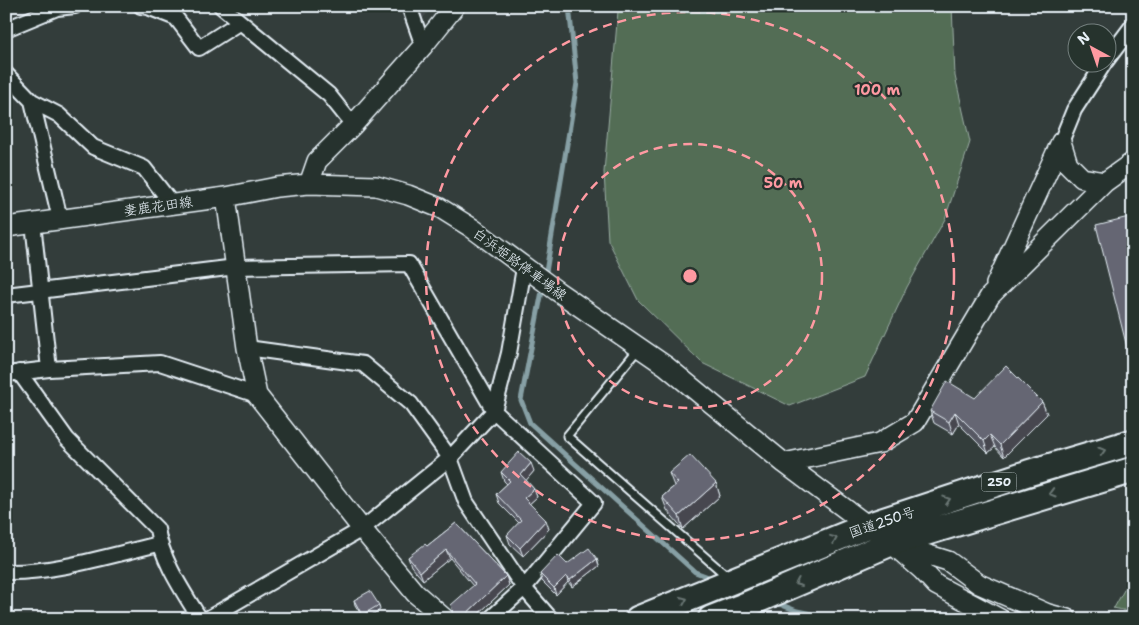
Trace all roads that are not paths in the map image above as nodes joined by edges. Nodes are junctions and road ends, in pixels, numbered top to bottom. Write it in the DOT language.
graph roads {
  1 [pos="75,6"];
  2 [pos="141,6"];
  3 [pos="221,6"];
  4 [pos="410,6"];
  5 [pos="455,6"];
  6 [pos="240,22"];
  7 [pos="1133,25"];
  8 [pos="6,29"];
  9 [pos="423,46"];
  10 [pos="1116,48"];
  11 [pos="1099,72"];
  12 [pos="6,74"];
  13 [pos="32,101"];
  14 [pos="353,125"];
  15 [pos="1061,142"];
  16 [pos="1133,162"];
  17 [pos="1104,182"];
  18 [pos="309,184"];
  19 [pos="226,197"];
  20 [pos="172,204"];
  21 [pos="60,220"];
  22 [pos="33,223"];
  23 [pos="6,227"];
  24 [pos="236,267"];
  25 [pos="529,271"];
  26 [pos="39,290"];
  27 [pos="6,295"];
  28 [pos="990,296"];
  29 [pos="639,347"];
  30 [pos="247,348"];
  31 [pos="49,369"];
  32 [pos="13,373"];
  33 [pos="257,395"];
  34 [pos="494,412"];
  35 [pos="1133,442"];
  36 [pos="450,458"];
  37 [pos="784,463"];
  38 [pos="1133,470"];
  39 [pos="867,526"];
  40 [pos="362,529"];
  41 [pos="891,543"];
  42 [pos="159,544"];
  43 [pos="6,572"];
  44 [pos="733,580"];
  45 [pos="524,588"];
  46 [pos="200,619"];
  47 [pos="207,619"];
  48 [pos="445,619"];
  49 [pos="490,619"];
  50 [pos="551,619"];
  51 [pos="638,619"];
  52 [pos="711,619"];
  53 [pos="1000,619"];
  54 [pos="1067,619"];
  1 -- 8 [label="street"];
  2 -- 6 [label="street"];
  3 -- 6 [label="street"];
  4 -- 9 [label="street"];
  5 -- 9 [label="street"];
  6 -- 14 [label="street"];
  7 -- 10 [label="street"];
  9 -- 14 [label="street"];
  11 -- 15 [label="street"];
  12 -- 13 [label="street"];
  13 -- 20 [label="street"];
  13 -- 21 [label="street"];
  14 -- 18 [label="street"];
  15 -- 17 [label="street"];
  15 -- 28 [label="street"];
  16 -- 17 [label="street"];
  17 -- 28 [label="street"];
  18 -- 19 [label="street, 妻鹿花田線"];
  18 -- 25 [label="street, 白浜姫路停車場線"];
  19 -- 20 [label="street, 妻鹿花田線"];
  19 -- 24 [label="street"];
  20 -- 21 [label="street, 妻鹿花田線"];
  21 -- 22 [label="street, 妻鹿花田線"];
  22 -- 23 [label="street, 妻鹿花田線"];
  22 -- 26 [label="street"];
  24 -- 26 [label="street"];
  24 -- 30 [label="street"];
  24 -- 34 [label="street"];
  25 -- 29 [label="street, 白浜姫路停車場線"];
  25 -- 34 [label="street"];
  26 -- 27 [label="street"];
  26 -- 31 [label="street"];
  28 -- 37 [label="street"];
  29 -- 37 [label="street, 白浜姫路停車場線"];
  29 -- 44 [label="lane"];
  30 -- 33 [label="street"];
  30 -- 36 [label="street"];
  31 -- 32 [label="street"];
  31 -- 33 [label="street"];
  32 -- 42 [label="street"];
  33 -- 40 [label="street"];
  34 -- 36 [label="street"];
  34 -- 45 [label="street"];
  39 -- 35 [label="highway, 国道250号 / 250, one-way"];
  36 -- 40 [label="street"];
  36 -- 45 [label="street"];
  37 -- 39 [label="street, 白浜姫路停車場線"];
  38 -- 41 [label="highway, 国道250号 / 250, one-way"];
  39 -- 41 [label="street, 白浜姫路停車場線"];
  44 -- 39 [label="highway, 国道250号 / 250, one-way"];
  40 -- 47 [label="street"];
  40 -- 48 [label="street"];
  41 -- 52 [label="highway, 国道250号 / 250, one-way"];
  41 -- 53 [label="street"];
  41 -- 54 [label="street"];
  42 -- 43 [label="street"];
  42 -- 46 [label="street"];
  51 -- 44 [label="highway, 国道250号 / 250, one-way"];
  45 -- 49 [label="street"];
  45 -- 50 [label="street"];
}
